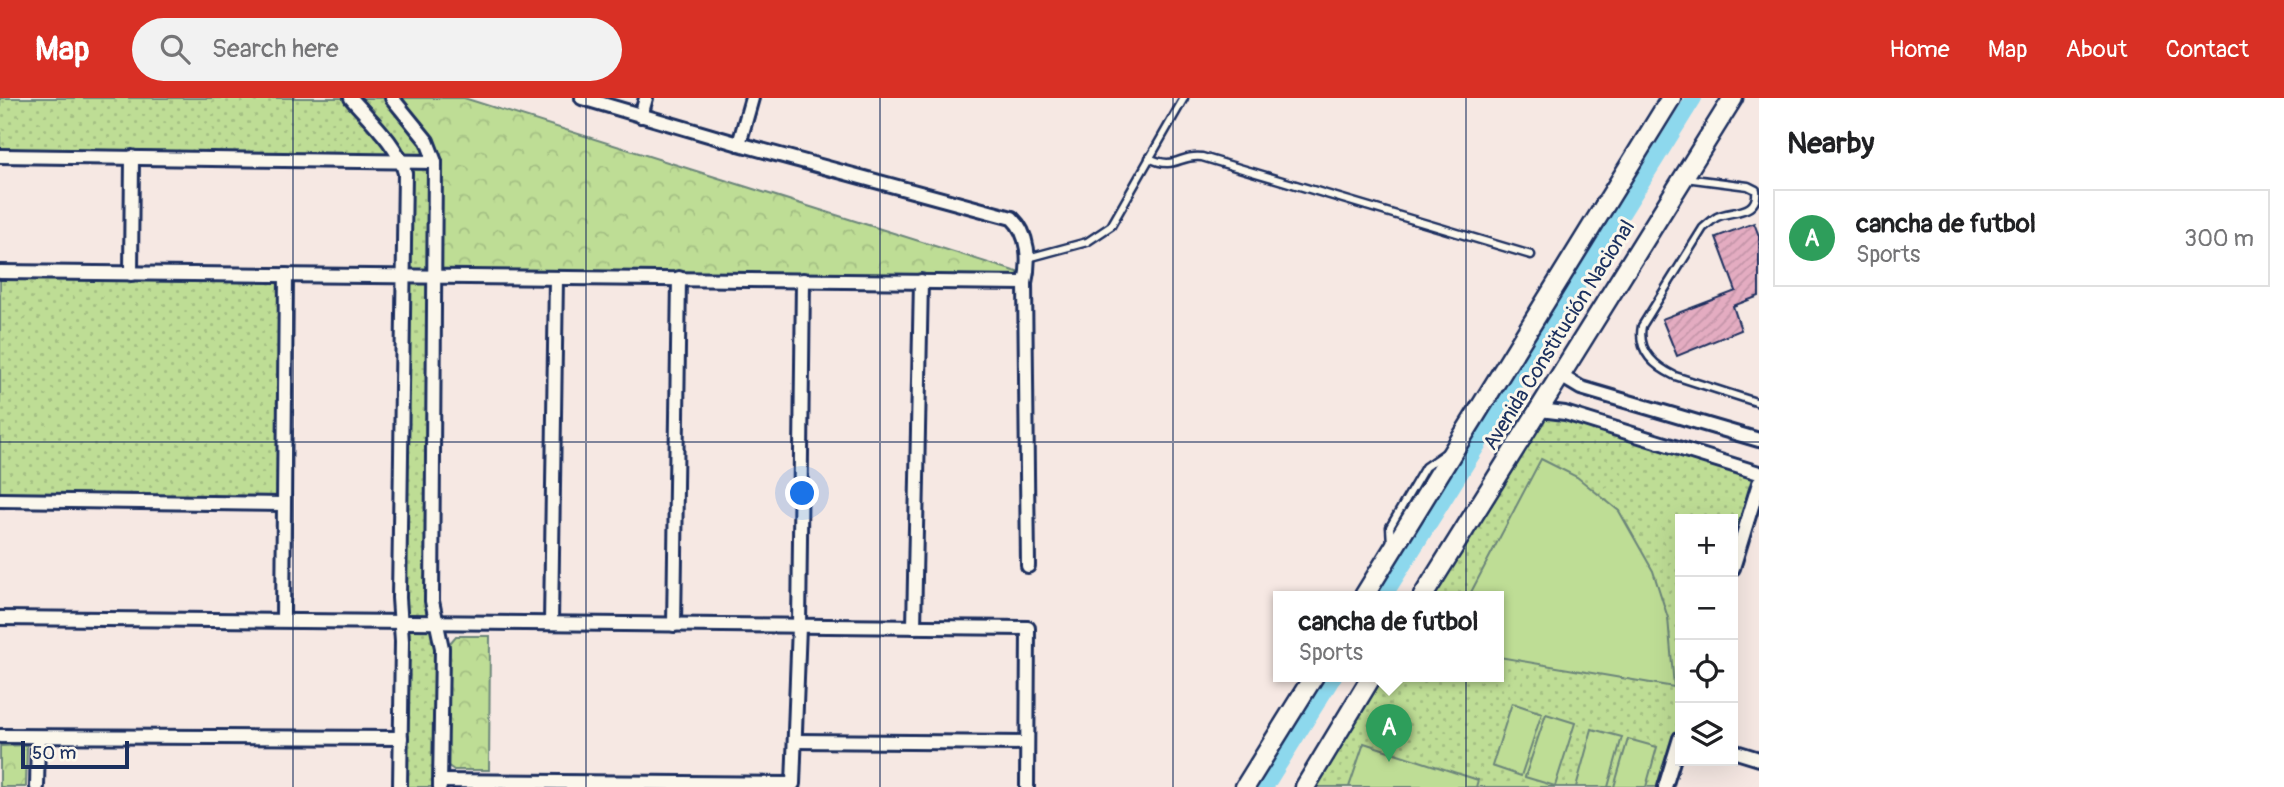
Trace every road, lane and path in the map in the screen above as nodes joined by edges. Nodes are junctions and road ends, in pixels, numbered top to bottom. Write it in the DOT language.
graph roads {
  1 [pos="351,98"];
  2 [pos="392,98"];
  3 [pos="582,98"];
  4 [pos="646,98"];
  5 [pos="752,98"];
  6 [pos="1184,98"];
  7 [pos="1671,98"];
  8 [pos="1733,98"];
  9 [pos="641,116"];
  10 [pos="738,144"];
  11 [pos="0,156"];
  12 [pos="132,157"];
  13 [pos="1149,158"];
  14 [pos="402,162"];
  15 [pos="435,162"];
  16 [pos="1684,178"];
  17 [pos="1758,190"];
  18 [pos="1531,255"];
  19 [pos="1028,258"];
  20 [pos="0,272"];
  21 [pos="131,274"];
  22 [pos="286,275"];
  23 [pos="405,276"];
  24 [pos="434,276"];
  25 [pos="556,278"];
  26 [pos="679,278"];
  27 [pos="803,280"];
  28 [pos="920,281"];
  29 [pos="1025,283"];
  30 [pos="1561,376"];
  31 [pos="1759,402"];
  32 [pos="1540,410"];
  33 [pos="1759,440"];
  34 [pos="1759,473"];
  35 [pos="1759,483"];
  36 [pos="0,500"];
  37 [pos="284,504"];
  38 [pos="1738,552"];
  39 [pos="1028,566"];
  40 [pos="1367,591"];
  41 [pos="1426,591"];
  42 [pos="0,618"];
  43 [pos="283,619"];
  44 [pos="401,620"];
  45 [pos="436,622"];
  46 [pos="551,623"];
  47 [pos="674,625"];
  48 [pos="799,626"];
  49 [pos="914,627"];
  50 [pos="1310,682"];
  51 [pos="1369,682"];
  52 [pos="0,736"];
  53 [pos="38,737"];
  54 [pos="401,738"];
  55 [pos="796,741"];
  56 [pos="1027,743"];
  57 [pos="1738,753"];
  58 [pos="1675,754"];
  59 [pos="1759,759"];
  60 [pos="440,784"];
  61 [pos="37,787"];
  62 [pos="400,787"];
  63 [pos="1027,787"];
  64 [pos="1245,787"];
  65 [pos="1305,787"];
  66 [pos="1665,787"];
  1 -- 14 [label="street"];
  2 -- 15 [label="street"];
  3 -- 9 [label="street"];
  4 -- 9 [label="street"];
  5 -- 10 [label="street"];
  6 -- 13 [label="lane"];
  7 -- 40 [label="main road, Avenida Constitución Nacional"];
  8 -- 16 [label="main road, Avenida Constitución Nacional"];
  9 -- 10 [label="street"];
  10 -- 19 [label="street"];
  11 -- 12 [label="street"];
  12 -- 14 [label="street"];
  12 -- 21 [label="street"];
  13 -- 18 [label="lane"];
  13 -- 19 [label="lane"];
  14 -- 15 [label="street"];
  14 -- 23 [label="street"];
  15 -- 24 [label="street"];
  16 -- 17 [label="lane"];
  16 -- 30 [label="main road, Avenida Constitución Nacional"];
  17 -- 31 [label="lane"];
  19 -- 29 [label="street"];
  20 -- 21 [label="street"];
  21 -- 22 [label="street"];
  22 -- 23 [label="street"];
  22 -- 37 [label="street"];
  23 -- 24 [label="street"];
  23 -- 44 [label="street"];
  24 -- 25 [label="street"];
  24 -- 45 [label="street"];
  25 -- 26 [label="street"];
  25 -- 46 [label="street"];
  26 -- 27 [label="street"];
  26 -- 47 [label="street"];
  27 -- 28 [label="street"];
  27 -- 48 [label="street"];
  28 -- 29 [label="street"];
  28 -- 49 [label="street"];
  29 -- 39 [label="street"];
  30 -- 32 [label="main road, Avenida Constitución Nacional"];
  30 -- 33 [label="street"];
  32 -- 34 [label="street"];
  32 -- 41 [label="main road, Avenida Constitución Nacional"];
  35 -- 38 [label="street"];
  36 -- 37 [label="street"];
  37 -- 43 [label="street"];
  42 -- 43 [label="street"];
  43 -- 44 [label="street"];
  44 -- 45 [label="street"];
  44 -- 54 [label="street"];
  45 -- 46 [label="street"];
  45 -- 60 [label="street"];
  46 -- 47 [label="street"];
  47 -- 48 [label="street"];
  48 -- 49 [label="street"];
  48 -- 55 [label="street"];
  49 -- 56 [label="street"];
  50 -- 64 [label="main road"];
  51 -- 65 [label="main road"];
  52 -- 53 [label="street"];
  53 -- 54 [label="street"];
  53 -- 61 [label="street"];
  54 -- 62 [label="street"];
  55 -- 56 [label="street"];
  55 -- 60 [label="street"];
  56 -- 63 [label="street"];
  57 -- 59 [label="street"];
  58 -- 66 [label="street"];
}
